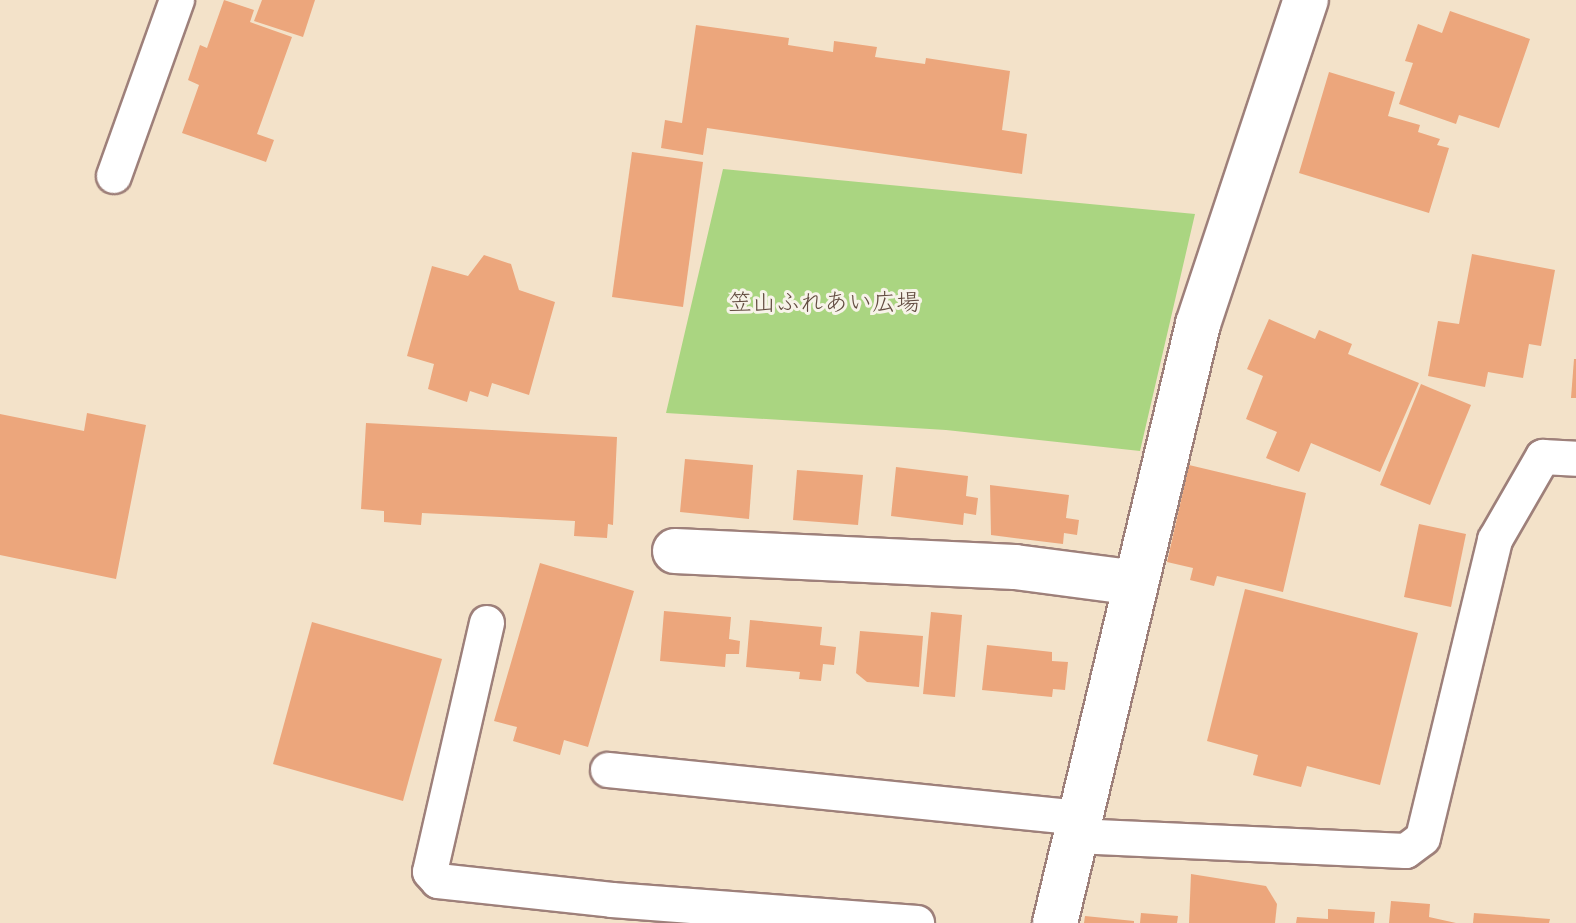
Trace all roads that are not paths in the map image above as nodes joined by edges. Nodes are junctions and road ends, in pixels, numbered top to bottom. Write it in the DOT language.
graph roads {
  1 [pos="177,0"];
  2 [pos="1306,0"];
  3 [pos="114,176"];
  4 [pos="1576,459"];
  5 [pos="675,551"];
  6 [pos="1136,583"];
  7 [pos="487,623"];
  8 [pos="608,770"];
  9 [pos="1078,827"];
  10 [pos="917,923"];
  11 [pos="1055,923"];
  1 -- 3 [label="lane"];
  2 -- 6 [label="street"];
  4 -- 9 [label="lane"];
  5 -- 6 [label="street"];
  6 -- 9 [label="street"];
  7 -- 10 [label="lane"];
  8 -- 9 [label="lane"];
  9 -- 11 [label="street"];
}
